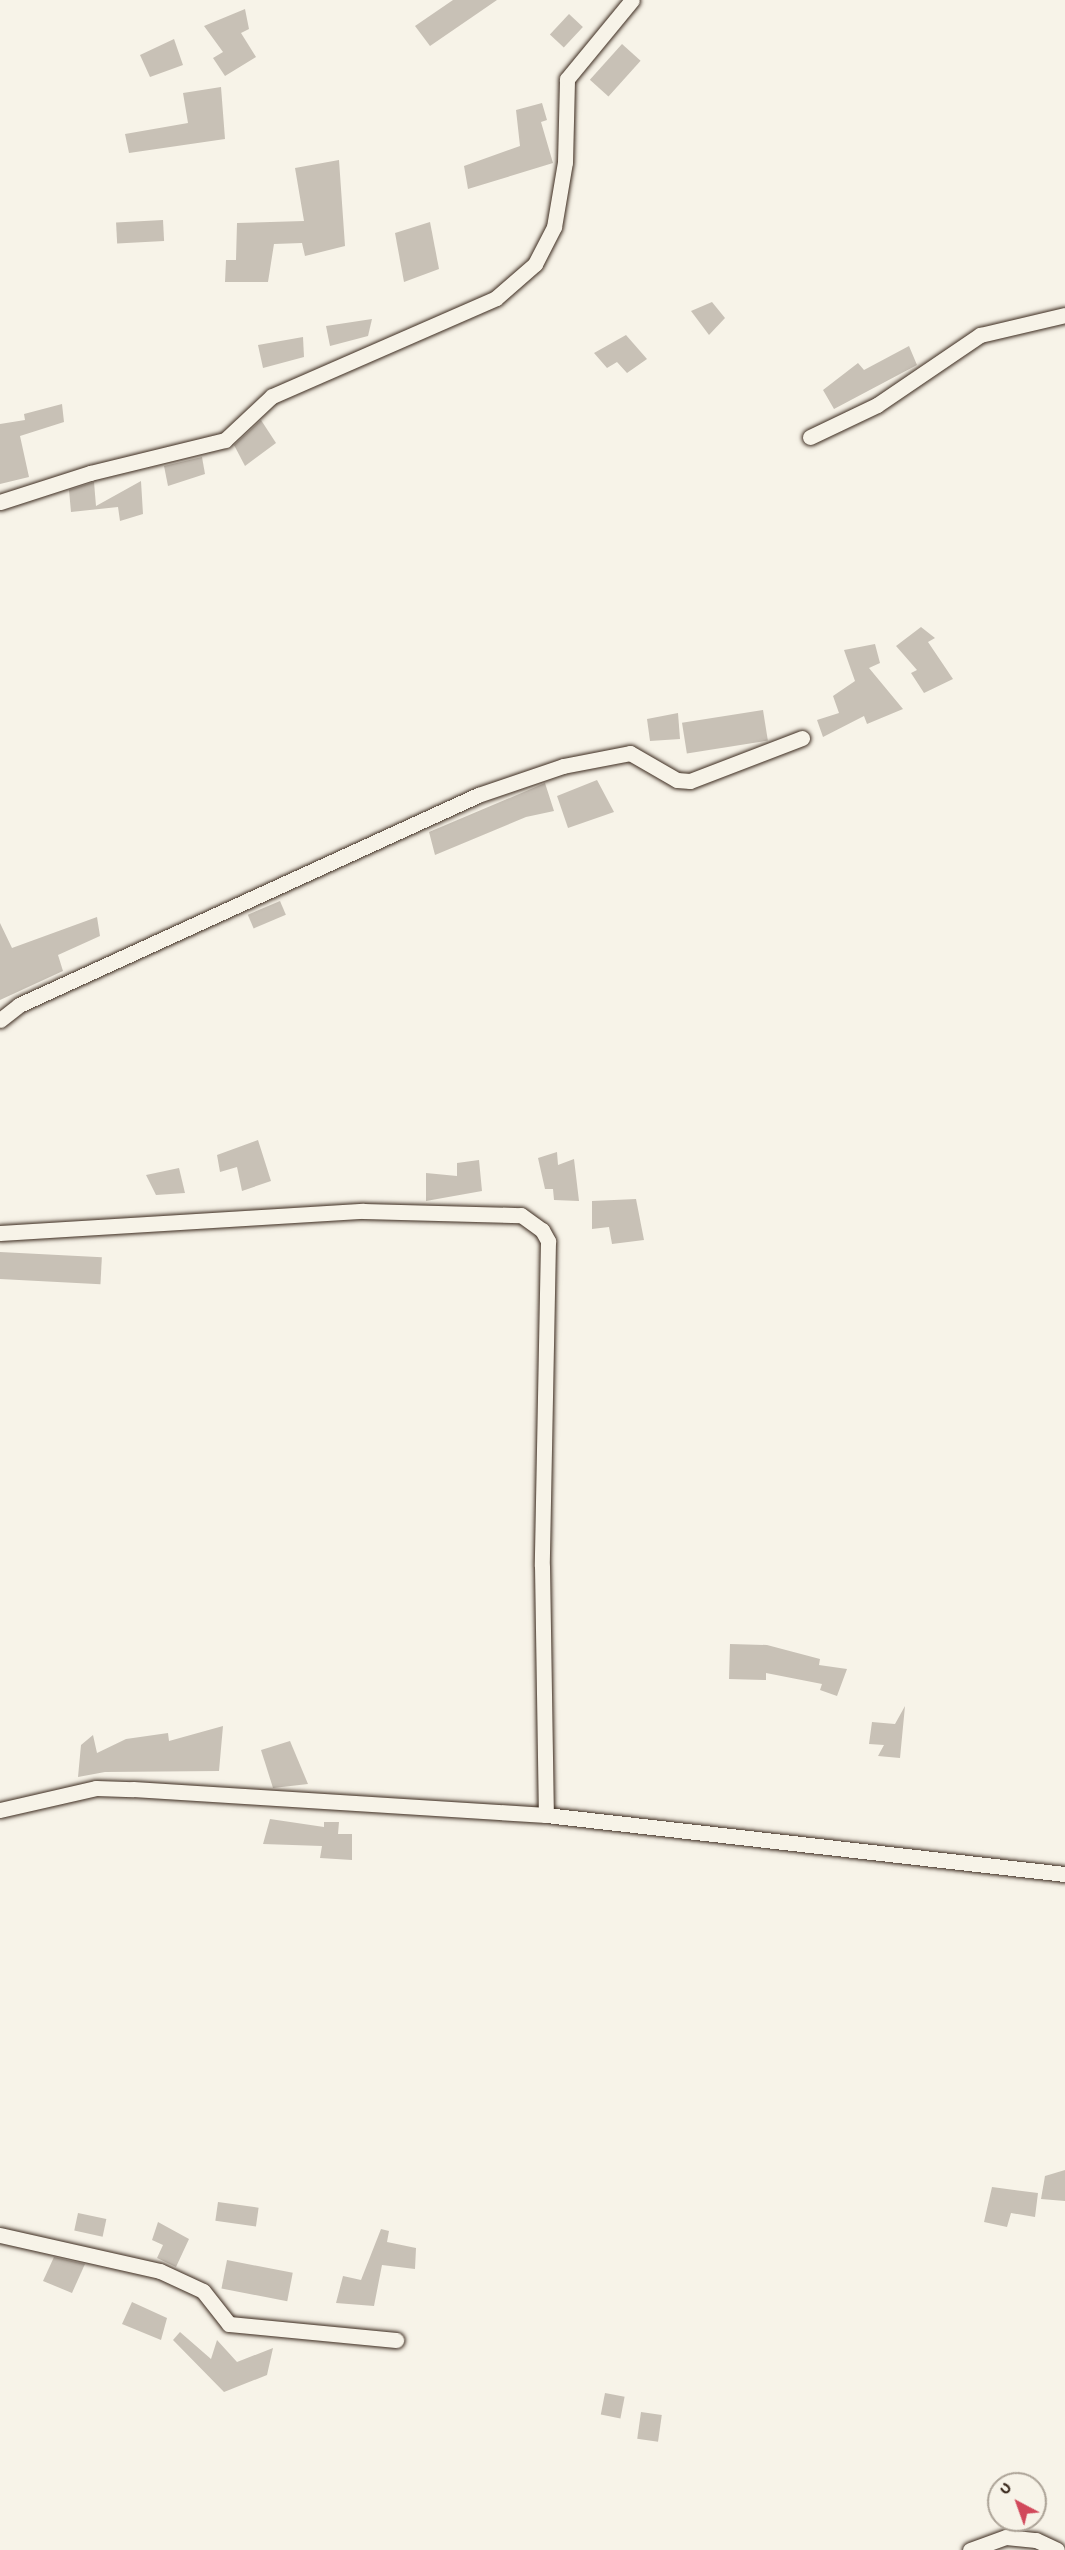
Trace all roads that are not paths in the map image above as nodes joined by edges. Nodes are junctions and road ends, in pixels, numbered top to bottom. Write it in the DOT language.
graph roads {
  1 [pos="632,0"];
  2 [pos="1065,315"];
  3 [pos="810,437"];
  4 [pos="0,502"];
  5 [pos="802,738"];
  6 [pos="0,1020"];
  7 [pos="0,1221"];
  8 [pos="18,1230"];
  9 [pos="0,1233"];
  10 [pos="0,1810"];
  11 [pos="546,1815"];
  12 [pos="1065,1874"];
  13 [pos="0,2235"];
  14 [pos="396,2340"];
  15 [pos="970,2550"];
  16 [pos="1057,2550"];
  1 -- 4 [label="street"];
  2 -- 3 [label="street"];
  5 -- 6 [label="street"];
  7 -- 8 [label="street"];
  8 -- 9 [label="street"];
  8 -- 11 [label="street"];
  10 -- 11 [label="street"];
  11 -- 12 [label="street"];
  13 -- 14 [label="street"];
  15 -- 16 [label="street"];
}
